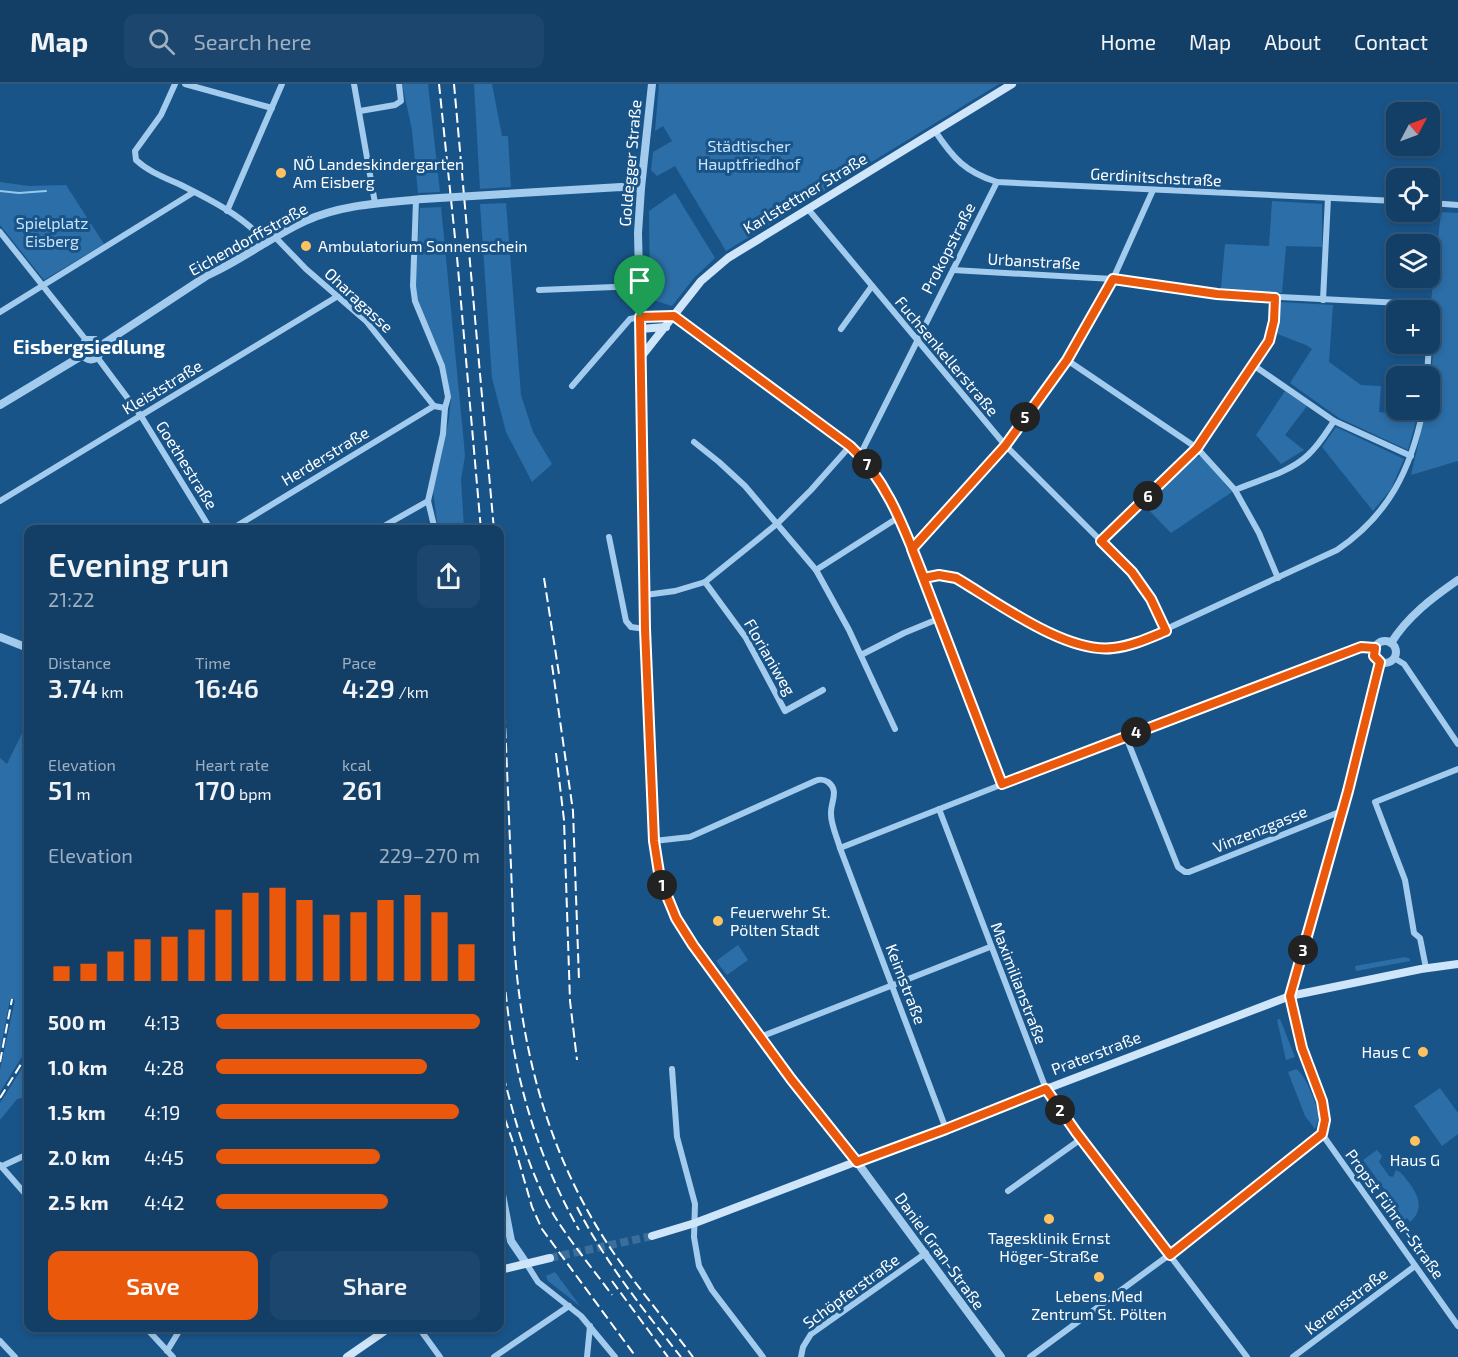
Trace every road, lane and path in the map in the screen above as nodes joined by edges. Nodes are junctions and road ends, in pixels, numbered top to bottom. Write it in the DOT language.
graph roads {
  1 [pos="175,84"];
  2 [pos="185,84"];
  3 [pos="282,84"];
  4 [pos="354,84"];
  5 [pos="399,84"];
  6 [pos="652,84"];
  7 [pos="1012,84"];
  8 [pos="272,108"];
  9 [pos="360,111"];
  10 [pos="935,131"];
  11 [pos="997,182"];
  12 [pos="641,188"];
  13 [pos="1153,190"];
  14 [pos="194,192"];
  15 [pos="1328,198"];
  16 [pos="420,200"];
  17 [pos="1386,201"];
  18 [pos="375,203"];
  19 [pos="1440,204"];
  20 [pos="1458,205"];
  21 [pos="808,209"];
  22 [pos="227,211"];
  23 [pos="0,232"];
  24 [pos="276,238"];
  25 [pos="266,243"];
  26 [pos="953,270"];
  27 [pos="1113,279"];
  28 [pos="42,286"];
  29 [pos="639,286"];
  30 [pos="872,286"];
  31 [pos="539,290"];
  32 [pos="338,296"];
  33 [pos="1275,298"];
  34 [pos="1323,300"];
  35 [pos="1386,303"];
  36 [pos="0,312"];
  37 [pos="674,316"];
  38 [pos="640,317"];
  39 [pos="666,327"];
  40 [pos="640,329"];
  41 [pos="841,329"];
  42 [pos="86,340"];
  43 [pos="917,340"];
  44 [pos="100,346"];
  45 [pos="83,355"];
  46 [pos="97,357"];
  47 [pos="641,358"];
  48 [pos="1067,360"];
  49 [pos="1253,365"];
  50 [pos="572,386"];
  51 [pos="0,405"];
  52 [pos="434,406"];
  53 [pos="445,408"];
  54 [pos="141,416"];
  55 [pos="1420,420"];
  56 [pos="1334,421"];
  57 [pos="694,442"];
  58 [pos="850,446"];
  59 [pos="1005,446"];
  60 [pos="1197,448"];
  61 [pos="860,455"];
  62 [pos="1411,456"];
  63 [pos="1234,490"];
  64 [pos="0,501"];
  65 [pos="428,501"];
  66 [pos="899,517"];
  67 [pos="778,523"];
  68 [pos="208,525"];
  69 [pos="238,525"];
  70 [pos="386,525"];
  71 [pos="434,525"];
  72 [pos="609,537"];
  73 [pos="1101,541"];
  74 [pos="912,549"];
  75 [pos="816,570"];
  76 [pos="924,578"];
  77 [pos="1278,578"];
  78 [pos="1458,580"];
  79 [pos="705,582"];
  80 [pos="645,595"];
  81 [pos="938,619"];
  82 [pos="645,629"];
  83 [pos="1166,631"];
  84 [pos="0,637"];
  85 [pos="1391,644"];
  86 [pos="24,646"];
  87 [pos="1375,648"];
  88 [pos="861,654"];
  89 [pos="1394,658"];
  90 [pos="1380,662"];
  91 [pos="823,690"];
  92 [pos="895,729"];
  93 [pos="1126,737"];
  94 [pos="1458,744"];
  95 [pos="1458,770"];
  96 [pos="1002,784"];
  97 [pos="939,809"];
  98 [pos="1342,811"];
  99 [pos="654,841"];
  100 [pos="840,848"];
  101 [pos="990,947"];
  102 [pos="1458,963"];
  103 [pos="1426,968"];
  104 [pos="892,986"];
  105 [pos="1290,996"];
  106 [pos="760,1037"];
  107 [pos="672,1070"];
  108 [pos="1046,1089"];
  109 [pos="946,1129"];
  110 [pos="1322,1134"];
  111 [pos="1081,1139"];
  112 [pos="24,1156"];
  113 [pos="857,1162"];
  114 [pos="0,1166"];
  115 [pos="1008,1191"];
  116 [pos="24,1193"];
  117 [pos="504,1205"];
  118 [pos="695,1223"];
  119 [pos="652,1236"];
  120 [pos="926,1253"];
  121 [pos="1170,1255"];
  122 [pos="550,1258"];
  123 [pos="526,1263"];
  124 [pos="1415,1266"];
  125 [pos="504,1269"];
  126 [pos="569,1306"];
  127 [pos="590,1326"];
  128 [pos="1458,1326"];
  129 [pos="150,1332"];
  130 [pos="179,1332"];
  131 [pos="383,1332"];
  132 [pos="421,1332"];
  133 [pos="0,1341"];
  134 [pos="167,1351"];
  135 [pos="15,1357"];
  136 [pos="173,1357"];
  137 [pos="348,1357"];
  138 [pos="440,1357"];
  139 [pos="494,1357"];
  140 [pos="588,1357"];
  141 [pos="615,1357"];
  142 [pos="763,1357"];
  143 [pos="801,1357"];
  144 [pos="1001,1357"];
  145 [pos="1030,1357"];
  146 [pos="1247,1357"];
  147 [pos="1293,1357"];
  1 -- 14 [label="street"];
  2 -- 8 [label="street"];
  3 -- 8 [label="street"];
  4 -- 9 [label="street"];
  5 -- 9 [label="street"];
  6 -- 12 [label="street, Goldegger Straße"];
  7 -- 10 [label="main road, Karlstettner Straße"];
  8 -- 22 [label="street"];
  9 -- 18 [label="street"];
  10 -- 11 [label="street, Gerdinitschstraße"];
  10 -- 21 [label="main road, Karlstettner Straße"];
  11 -- 13 [label="street, Gerdinitschstraße"];
  11 -- 26 [label="street, Prokopstraße"];
  12 -- 16 [label="street, Eichendorffstraße, bridge"];
  12 -- 29 [label="street, Goldegger Straße"];
  13 -- 15 [label="street, Gerdinitschstraße"];
  13 -- 27 [label="street"];
  14 -- 22 [label="street"];
  14 -- 28 [label="street"];
  15 -- 17 [label="street, Gerdinitschstraße"];
  15 -- 34 [label="street"];
  16 -- 18 [label="street, Eichendorffstraße"];
  16 -- 53 [label="street"];
  18 -- 24 [label="street, Eichendorffstraße"];
  19 -- 20 [label="street"];
  21 -- 30 [label="street, Fuchsenkellerstraße"];
  21 -- 37 [label="main road, Karlstettner Straße"];
  22 -- 25 [label="street"];
  23 -- 28 [label="street"];
  24 -- 25 [label="street, Eichendorffstraße"];
  24 -- 32 [label="street, Oharagasse"];
  25 -- 44 [label="street, Eichendorffstraße"];
  26 -- 27 [label="street, Urbanstraße"];
  26 -- 43 [label="street, Prokopstraße"];
  27 -- 33 [label="street, Urbanstraße"];
  27 -- 48 [label="street"];
  28 -- 36 [label="street"];
  28 -- 42 [label="street"];
  29 -- 31 [label="street"];
  29 -- 38 [label="street, Goldegger Straße"];
  30 -- 41 [label="street"];
  30 -- 43 [label="street, Fuchsenkellerstraße"];
  32 -- 52 [label="street, Oharagasse"];
  32 -- 54 [label="street, Kleiststraße"];
  33 -- 34 [label="street, Urbanstraße"];
  33 -- 49 [label="street"];
  34 -- 35 [label="street, Urbanstraße"];
  37 -- 38 [label="main road"];
  37 -- 39 [label="main road, Karlstettner Straße"];
  37 -- 58 [label="street"];
  38 -- 40 [label="main road, Goldegger Straße"];
  38 -- 50 [label="street"];
  39 -- 40 [label="main road"];
  39 -- 47 [label="main road, Karlstettner Straße"];
  40 -- 47 [label="main road, Goldegger Straße"];
  42 -- 44 [label="street"];
  42 -- 45 [label="street"];
  43 -- 59 [label="street, Fuchsenkellerstraße"];
  43 -- 61 [label="street, Prokopstraße"];
  44 -- 46 [label="street"];
  45 -- 46 [label="street"];
  45 -- 51 [label="street"];
  46 -- 54 [label="street, Goethestraße"];
  47 -- 80 [label="main road, Goldegger Straße"];
  48 -- 59 [label="street"];
  48 -- 60 [label="street"];
  49 -- 56 [label="street"];
  49 -- 60 [label="street"];
  52 -- 53 [label="street"];
  52 -- 69 [label="street, Herderstraße"];
  53 -- 65 [label="street"];
  54 -- 64 [label="street, Kleiststraße"];
  54 -- 68 [label="street, Goethestraße"];
  55 -- 62 [label="street"];
  56 -- 62 [label="street"];
  56 -- 63 [label="street"];
  57 -- 67 [label="street"];
  58 -- 61 [label="street"];
  58 -- 67 [label="street"];
  59 -- 73 [label="street, Fuchsenkellerstraße"];
  59 -- 74 [label="street"];
  60 -- 63 [label="street"];
  60 -- 73 [label="street"];
  61 -- 66 [label="street"];
  62 -- 77 [label="street"];
  63 -- 77 [label="street"];
  65 -- 70 [label="street"];
  65 -- 71 [label="street"];
  66 -- 74 [label="street"];
  66 -- 75 [label="street"];
  67 -- 75 [label="street"];
  67 -- 79 [label="street"];
  72 -- 82 [label="street"];
  73 -- 83 [label="street, Fuchsenkellerstraße"];
  74 -- 76 [label="street"];
  75 -- 88 [label="street"];
  76 -- 81 [label="street"];
  76 -- 83 [label="street"];
  77 -- 83 [label="street"];
  78 -- 85 [label="street"];
  79 -- 80 [label="street"];
  79 -- 91 [label="street, Florianiweg"];
  80 -- 82 [label="main road, Goldegger Straße"];
  81 -- 88 [label="street"];
  81 -- 96 [label="street"];
  82 -- 99 [label="main road, Goldegger Straße"];
  84 -- 86 [label="street"];
  85 -- 87 [label="street"];
  85 -- 89 [label="street"];
  87 -- 90 [label="street"];
  87 -- 93 [label="street"];
  88 -- 92 [label="street"];
  89 -- 90 [label="street"];
  89 -- 94 [label="street"];
  90 -- 98 [label="street"];
  93 -- 96 [label="street"];
  93 -- 98 [label="street, Vinzenzgasse"];
  95 -- 103 [label="street"];
  96 -- 97 [label="street"];
  97 -- 100 [label="street"];
  97 -- 101 [label="street, Maximilianstraße"];
  98 -- 105 [label="street"];
  99 -- 100 [label="street, Keimstraße"];
  99 -- 106 [label="main road, Goldegger Straße"];
  100 -- 104 [label="street, Keimstraße"];
  101 -- 104 [label="street"];
  101 -- 108 [label="street, Maximilianstraße"];
  102 -- 103 [label="main road, Praterstraße"];
  103 -- 105 [label="main road, Praterstraße"];
  104 -- 106 [label="street"];
  104 -- 109 [label="street, Keimstraße"];
  105 -- 108 [label="main road, Praterstraße"];
  105 -- 110 [label="street"];
  106 -- 113 [label="main road, Goldegger Straße"];
  107 -- 118 [label="street"];
  108 -- 109 [label="main road, Praterstraße"];
  108 -- 111 [label="street, Maximilianstraße"];
  109 -- 113 [label="main road, Praterstraße"];
  110 -- 121 [label="street"];
  110 -- 124 [label="street, Propst Führer-Straße"];
  111 -- 115 [label="street"];
  111 -- 121 [label="street, Maximilianstraße"];
  112 -- 114 [label="street"];
  113 -- 118 [label="main road, Praterstraße"];
  113 -- 120 [label="street, Daniel Gran-Straße"];
  114 -- 116 [label="street"];
  117 -- 123 [label="street"];
  118 -- 119 [label="main road, Praterstraße"];
  118 -- 142 [label="street"];
  120 -- 143 [label="street, Schöpferstraße"];
  120 -- 144 [label="street, Daniel Gran-Straße"];
  121 -- 145 [label="street"];
  121 -- 146 [label="street, Maximilianstraße"];
  122 -- 123 [label="main road"];
  123 -- 125 [label="main road"];
  123 -- 126 [label="street"];
  124 -- 128 [label="street, Propst Führer-Straße"];
  124 -- 147 [label="street, Kerensstraße"];
  126 -- 127 [label="street"];
  126 -- 139 [label="street"];
  127 -- 140 [label="street"];
  127 -- 141 [label="street"];
  129 -- 134 [label="street"];
  130 -- 134 [label="street"];
  131 -- 137 [label="main road"];
  132 -- 138 [label="street"];
  133 -- 135 [label="street"];
  134 -- 136 [label="street"];
}
